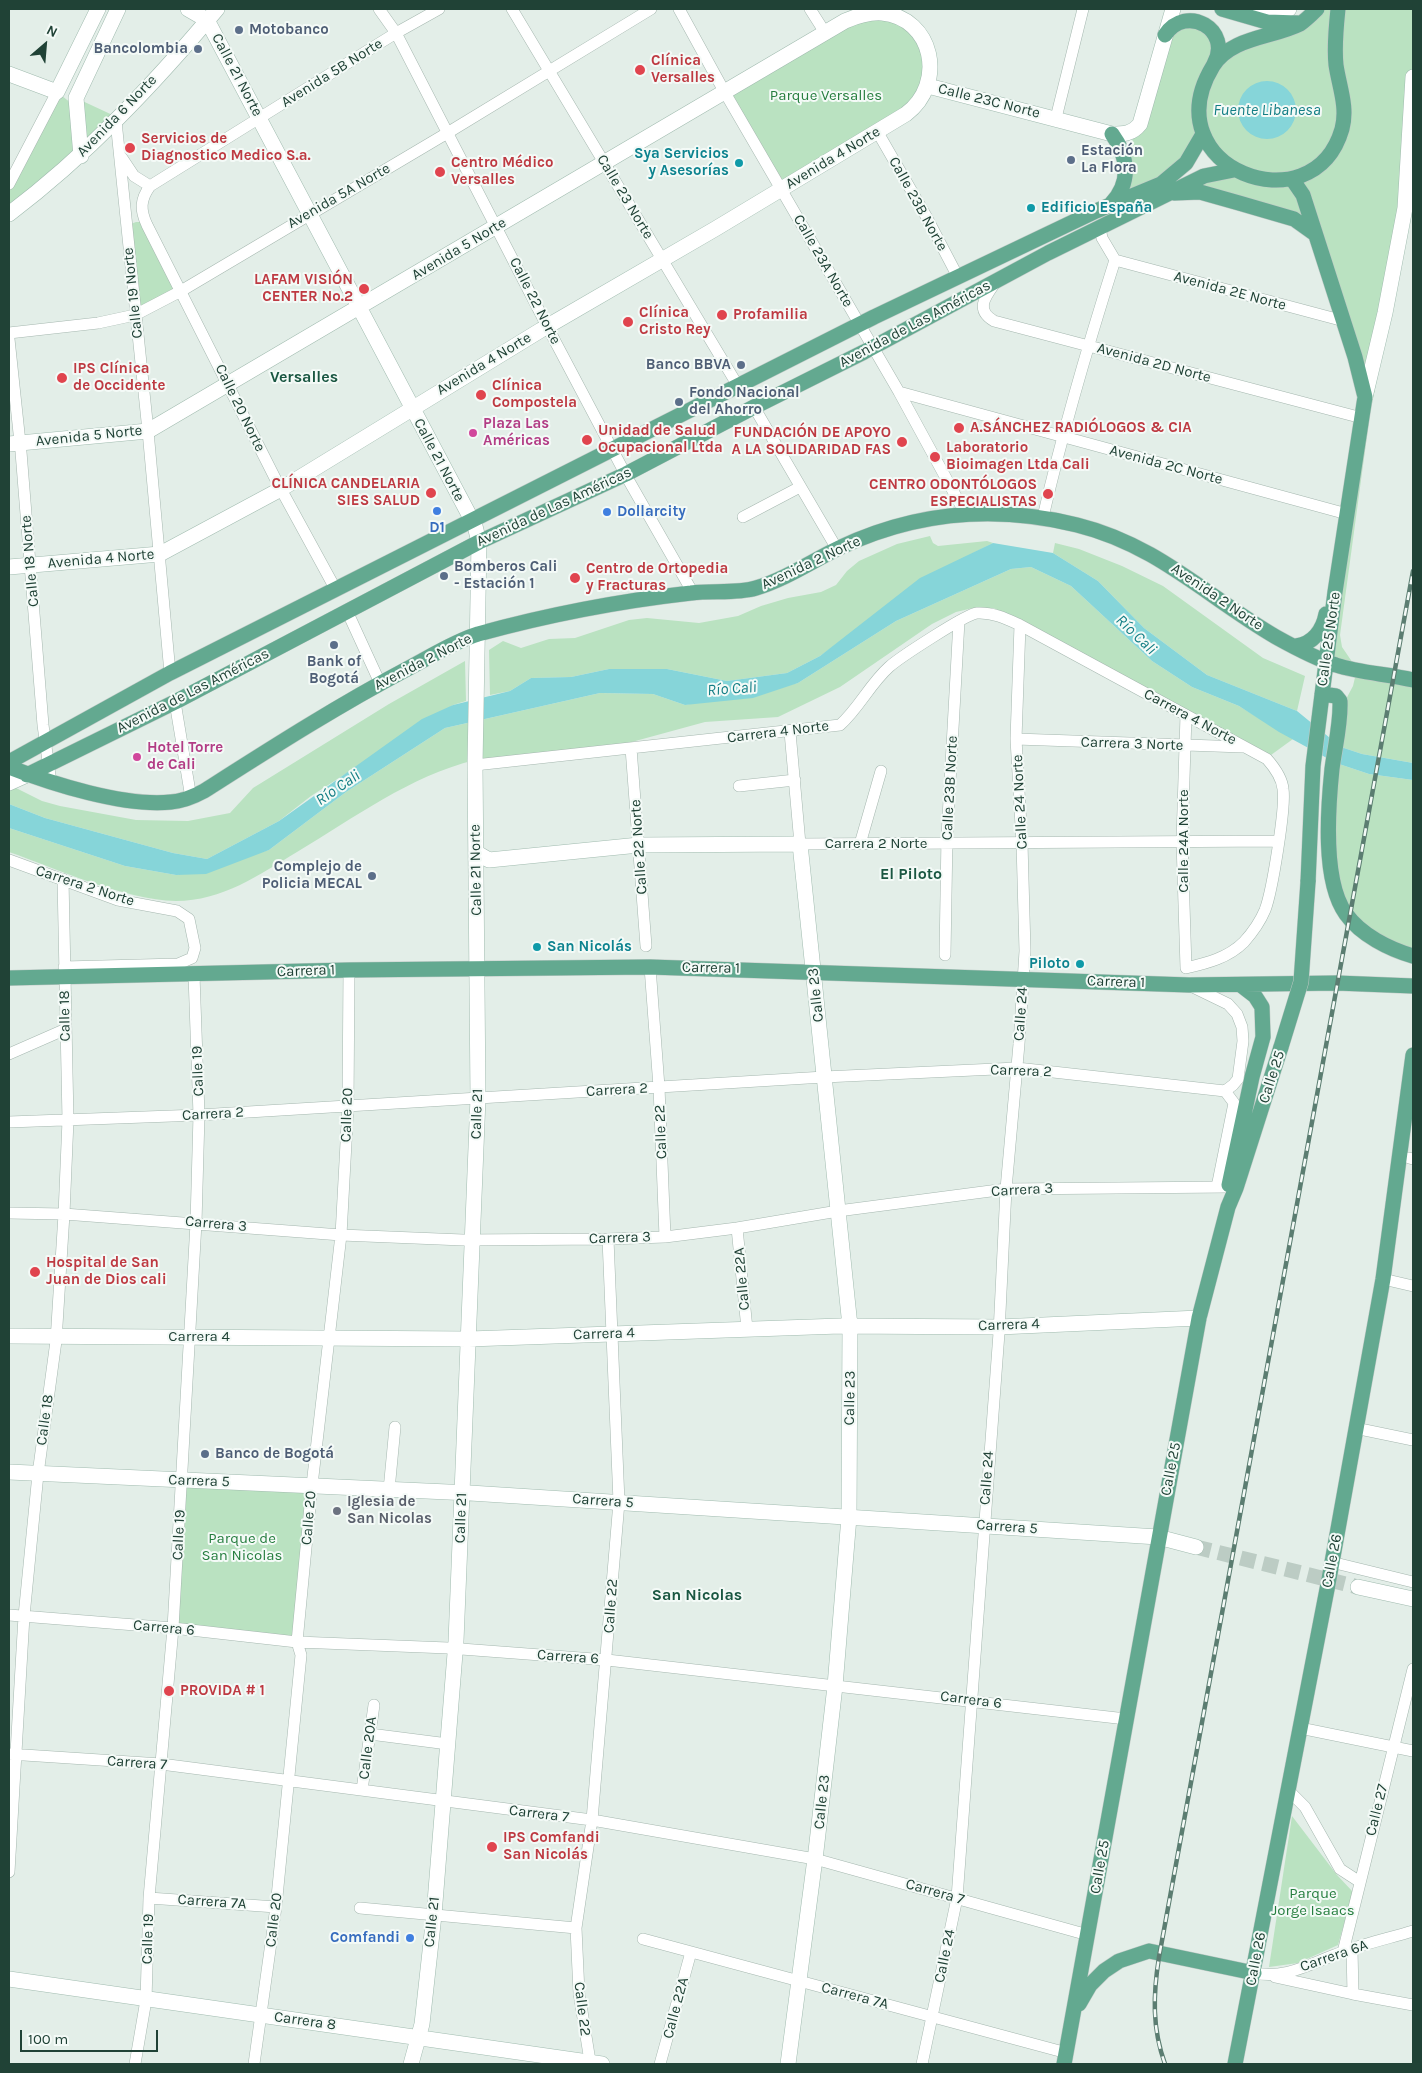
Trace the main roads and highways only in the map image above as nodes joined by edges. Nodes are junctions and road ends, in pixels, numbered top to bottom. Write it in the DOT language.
graph roads {
  1 [pos="98,9"];
  2 [pos="118,9"];
  3 [pos="188,9"];
  4 [pos="1173,9"];
  5 [pos="1222,9"];
  6 [pos="1246,9"];
  7 [pos="1289,9"];
  8 [pos="1317,9"];
  9 [pos="1338,9"];
  10 [pos="891,12"];
  11 [pos="212,14"];
  12 [pos="1302,23"];
  13 [pos="1165,35"];
  14 [pos="1214,64"];
  15 [pos="9,74"];
  16 [pos="1413,77"];
  17 [pos="928,86"];
  18 [pos="1112,134"];
  19 [pos="1203,134"];
  20 [pos="81,156"];
  21 [pos="1234,170"];
  22 [pos="1292,179"];
  23 [pos="1167,193"];
  24 [pos="1110,205"];
  25 [pos="9,214"];
  26 [pos="1315,234"];
  27 [pos="359,308"];
  28 [pos="1365,397"];
  29 [pos="412,408"];
  30 [pos="14,444"];
  31 [pos="472,521"];
  32 [pos="479,542"];
  33 [pos="9,567"];
  34 [pos="1335,592"];
  35 [pos="476,635"];
  36 [pos="1296,646"];
  37 [pos="1326,661"];
  38 [pos="1413,680"];
  39 [pos="1321,696"];
  40 [pos="9,762"];
  41 [pos="9,767"];
  42 [pos="27,774"];
  43 [pos="9,783"];
  44 [pos="800,844"];
  45 [pos="483,856"];
  46 [pos="1308,882"];
  47 [pos="1413,956"];
  48 [pos="477,970"];
  49 [pos="813,971"];
  50 [pos="9,978"];
  51 [pos="1242,986"];
  52 [pos="1413,986"];
  53 [pos="1413,1055"];
  54 [pos="1408,1134"];
  55 [pos="1411,1158"];
  56 [pos="1228,1207"];
  57 [pos="1383,1279"];
  58 [pos="1198,1318"];
  59 [pos="850,1326"];
  60 [pos="9,1336"];
  61 [pos="469,1339"];
  62 [pos="9,1472"];
  63 [pos="462,1492"];
  64 [pos="849,1517"];
  65 [pos="1158,1537"];
  66 [pos="1196,1547"];
  67 [pos="1358,1587"];
  68 [pos="1413,1599"];
  69 [pos="1254,1973"];
  70 [pos="9,1979"];
  71 [pos="1073,2018"];
  72 [pos="420,2038"];
  73 [pos="526,2059"];
  74 [pos="1067,2061"];
  75 [pos="596,2063"];
  76 [pos="411,2064"];
  77 [pos="788,2064"];
  78 [pos="1235,2064"];
  1 -- 15 [label="main road"];
  2 -- 20 [label="main road"];
  3 -- 11 [label="main road, Calle 21 Norte"];
  4 -- 13 [label="main road"];
  5 -- 12 [label="main road"];
  6 -- 7 [label="main road"];
  8 -- 12 [label="main road"];
  9 -- 22 [label="main road"];
  10 -- 17 [label="main road, Calle 23C Norte"];
  10 -- 27 [label="main road, Avenida 5 Norte"];
  11 -- 20 [label="main road, Avenida 6 Norte"];
  11 -- 27 [label="main road, Calle 21 Norte"];
  12 -- 14 [label="main road"];
  13 -- 14 [label="main road"];
  13 -- 18 [label="main road, Calle 23C Norte"];
  14 -- 19 [label="main road"];
  16 -- 28 [label="main road, Calle 25 Norte"];
  17 -- 18 [label="main road, Calle 23C Norte"];
  17 -- 29 [label="main road, Avenida 4 Norte"];
  18 -- 24 [label="main road"];
  19 -- 21 [label="main road"];
  19 -- 24 [label="main road, Avenida de Las Américas"];
  20 -- 25 [label="main road, Avenida 6 Norte"];
  21 -- 22 [label="main road"];
  21 -- 23 [label="main road, Avenida de Las Américas"];
  22 -- 26 [label="main road, Calle 25 Norte"];
  23 -- 26 [label="main road"];
  23 -- 32 [label="main road, Avenida de Las Américas"];
  24 -- 31 [label="main road, Avenida de Las Américas"];
  26 -- 28 [label="main road, Calle 25 Norte"];
  27 -- 29 [label="main road, Calle 21 Norte"];
  27 -- 30 [label="main road, Avenida 5 Norte"];
  28 -- 34 [label="main road, Calle 25 Norte"];
  29 -- 31 [label="main road, Calle 21 Norte"];
  29 -- 33 [label="main road, Avenida 4 Norte"];
  31 -- 32 [label="main road, Calle 21 Norte"];
  31 -- 40 [label="main road, Avenida de Las Américas"];
  32 -- 35 [label="main road, Calle 21 Norte"];
  32 -- 42 [label="main road, Avenida de Las Américas"];
  34 -- 36 [label="main road"];
  34 -- 37 [label="main road, Calle 25 Norte"];
  35 -- 36 [label="main road, Avenida 2 Norte"];
  35 -- 42 [label="main road, Avenida 2 Norte"];
  35 -- 45 [label="main road, Calle 21 Norte"];
  36 -- 37 [label="main road, Avenida 2 Norte"];
  37 -- 38 [label="main road, Avenida 2 Norte"];
  37 -- 39 [label="main road, Calle 25 Norte"];
  39 -- 46 [label="main road, Calle 25 Norte"];
  39 -- 47 [label="main road"];
  41 -- 42 [label="main road, Avenida 2 Norte"];
  42 -- 43 [label="main road, Avenida de Las Américas"];
  44 -- 45 [label="main road, Carrera 2 Norte"];
  44 -- 49 [label="main road, Calle 23"];
  45 -- 48 [label="main road, Calle 21 Norte"];
  46 -- 56 [label="main road, Calle 25, bridge"];
  48 -- 49 [label="main road, Carrera 1"];
  48 -- 50 [label="main road, Carrera 1"];
  48 -- 61 [label="main road, Calle 21"];
  49 -- 51 [label="main road, Carrera 1"];
  49 -- 59 [label="main road, Calle 23"];
  51 -- 52 [label="main road, Carrera 1"];
  51 -- 56 [label="main road"];
  53 -- 54 [label="main road, Calle 26"];
  54 -- 55 [label="main road"];
  54 -- 57 [label="main road, Calle 26"];
  55 -- 57 [label="main road"];
  56 -- 58 [label="main road, Calle 25"];
  57 -- 69 [label="main road, Calle 26"];
  58 -- 59 [label="main road, Carrera 4"];
  58 -- 65 [label="main road, Calle 25"];
  59 -- 61 [label="main road, Carrera 4"];
  59 -- 64 [label="main road, Calle 23"];
  60 -- 61 [label="main road, Carrera 4"];
  61 -- 63 [label="main road, Calle 21"];
  62 -- 63 [label="main road, Carrera 5"];
  63 -- 64 [label="main road, Carrera 5"];
  63 -- 72 [label="main road, Calle 21"];
  64 -- 65 [label="main road, Carrera 5"];
  64 -- 77 [label="main road, Calle 23"];
  65 -- 66 [label="main road, Carrera 5"];
  65 -- 71 [label="main road, Calle 25"];
  67 -- 68 [label="main road"];
  69 -- 71 [label="main road"];
  69 -- 78 [label="main road, Calle 26"];
  70 -- 72 [label="main road, Carrera 8"];
  71 -- 74 [label="main road, Calle 25"];
  72 -- 73 [label="main road, Carrera 8"];
  72 -- 76 [label="main road, Calle 21"];
  73 -- 75 [label="main road, Carrera 8"];
}
